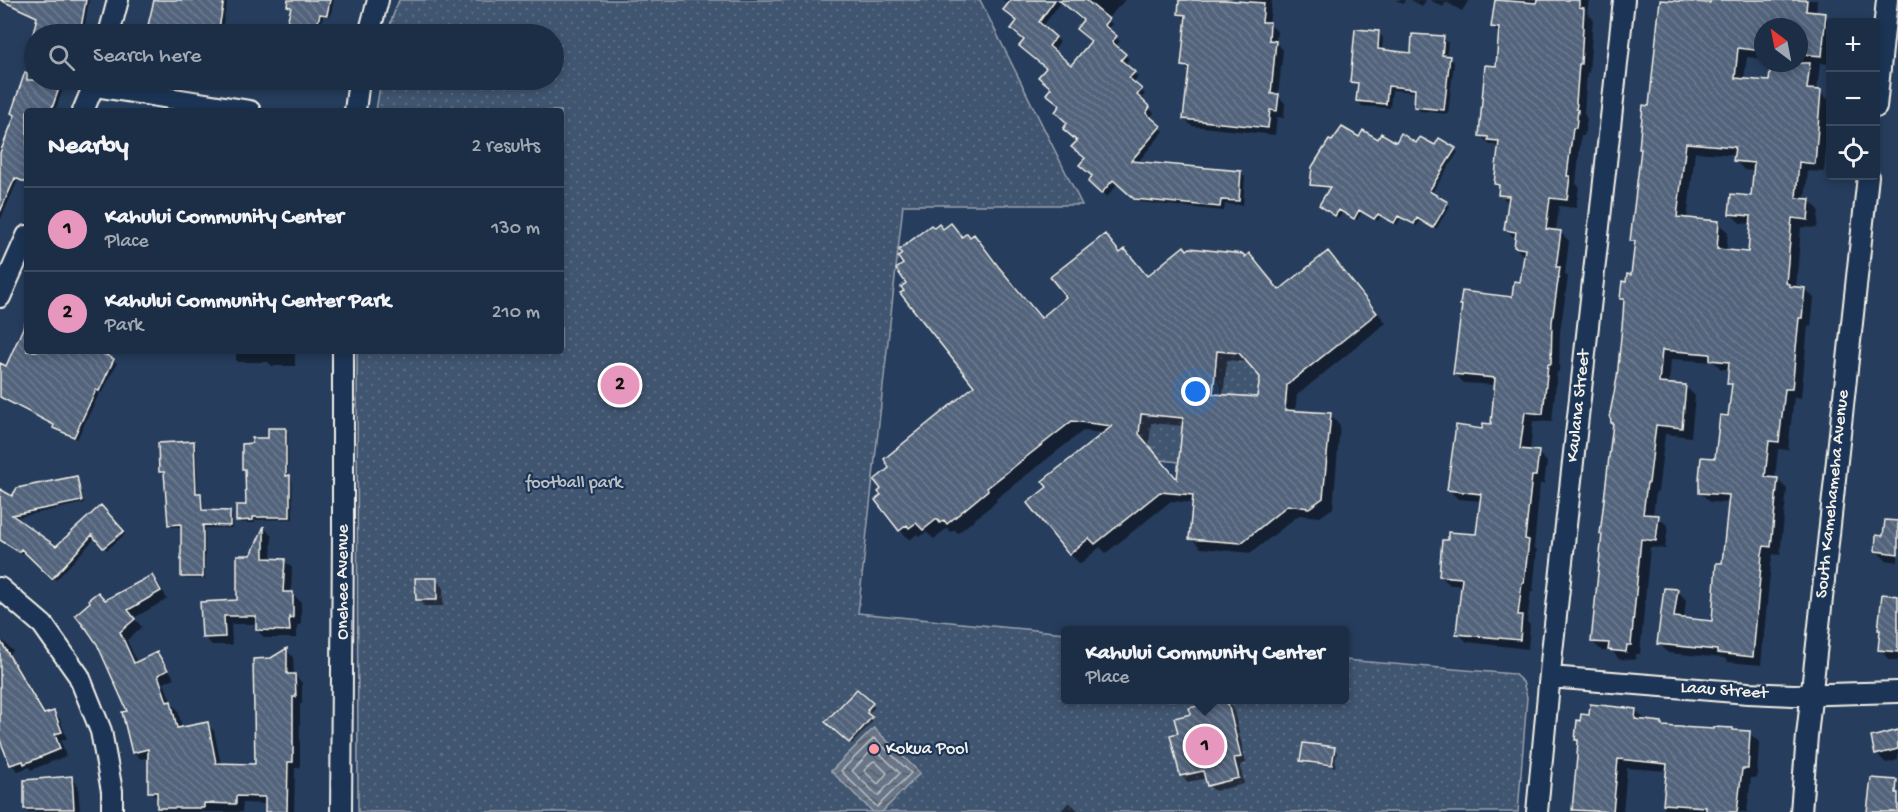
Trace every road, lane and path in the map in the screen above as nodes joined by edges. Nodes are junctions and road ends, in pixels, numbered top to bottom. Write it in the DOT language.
graph roads {
  1 [pos="118,0"];
  2 [pos="378,0"];
  3 [pos="1624,0"];
  4 [pos="1887,0"];
  5 [pos="112,24"];
  6 [pos="372,24"];
  7 [pos="1879,72"];
  8 [pos="92,90"];
  9 [pos="134,90"];
  10 [pos="358,90"];
  11 [pos="84,108"];
  12 [pos="233,108"];
  13 [pos="355,108"];
  14 [pos="1868,180"];
  15 [pos="24,243"];
  16 [pos="0,297"];
  17 [pos="343,354"];
  18 [pos="0,588"];
  19 [pos="1550,677"];
  20 [pos="1898,692"];
  21 [pos="1812,695"];
  22 [pos="112,812"];
  23 [pos="341,812"];
  24 [pos="1537,812"];
  25 [pos="1801,812"];
  1 -- 5 [label="street"];
  2 -- 6 [label="street"];
  3 -- 19 [label="street, Kaulana Street"];
  4 -- 7 [label="street"];
  8 -- 11 [label="street"];
  9 -- 12 [label="street"];
  10 -- 13 [label="street"];
  14 -- 21 [label="street, South Kamehameha Avenue"];
  15 -- 16 [label="street"];
  17 -- 23 [label="street, Onehee Avenue"];
  18 -- 22 [label="street"];
  19 -- 21 [label="street, Laau Street"];
  19 -- 24 [label="street, Kaulana Street"];
  20 -- 21 [label="street, Laau Street"];
  21 -- 25 [label="street, South Kamehameha Avenue"];
}
